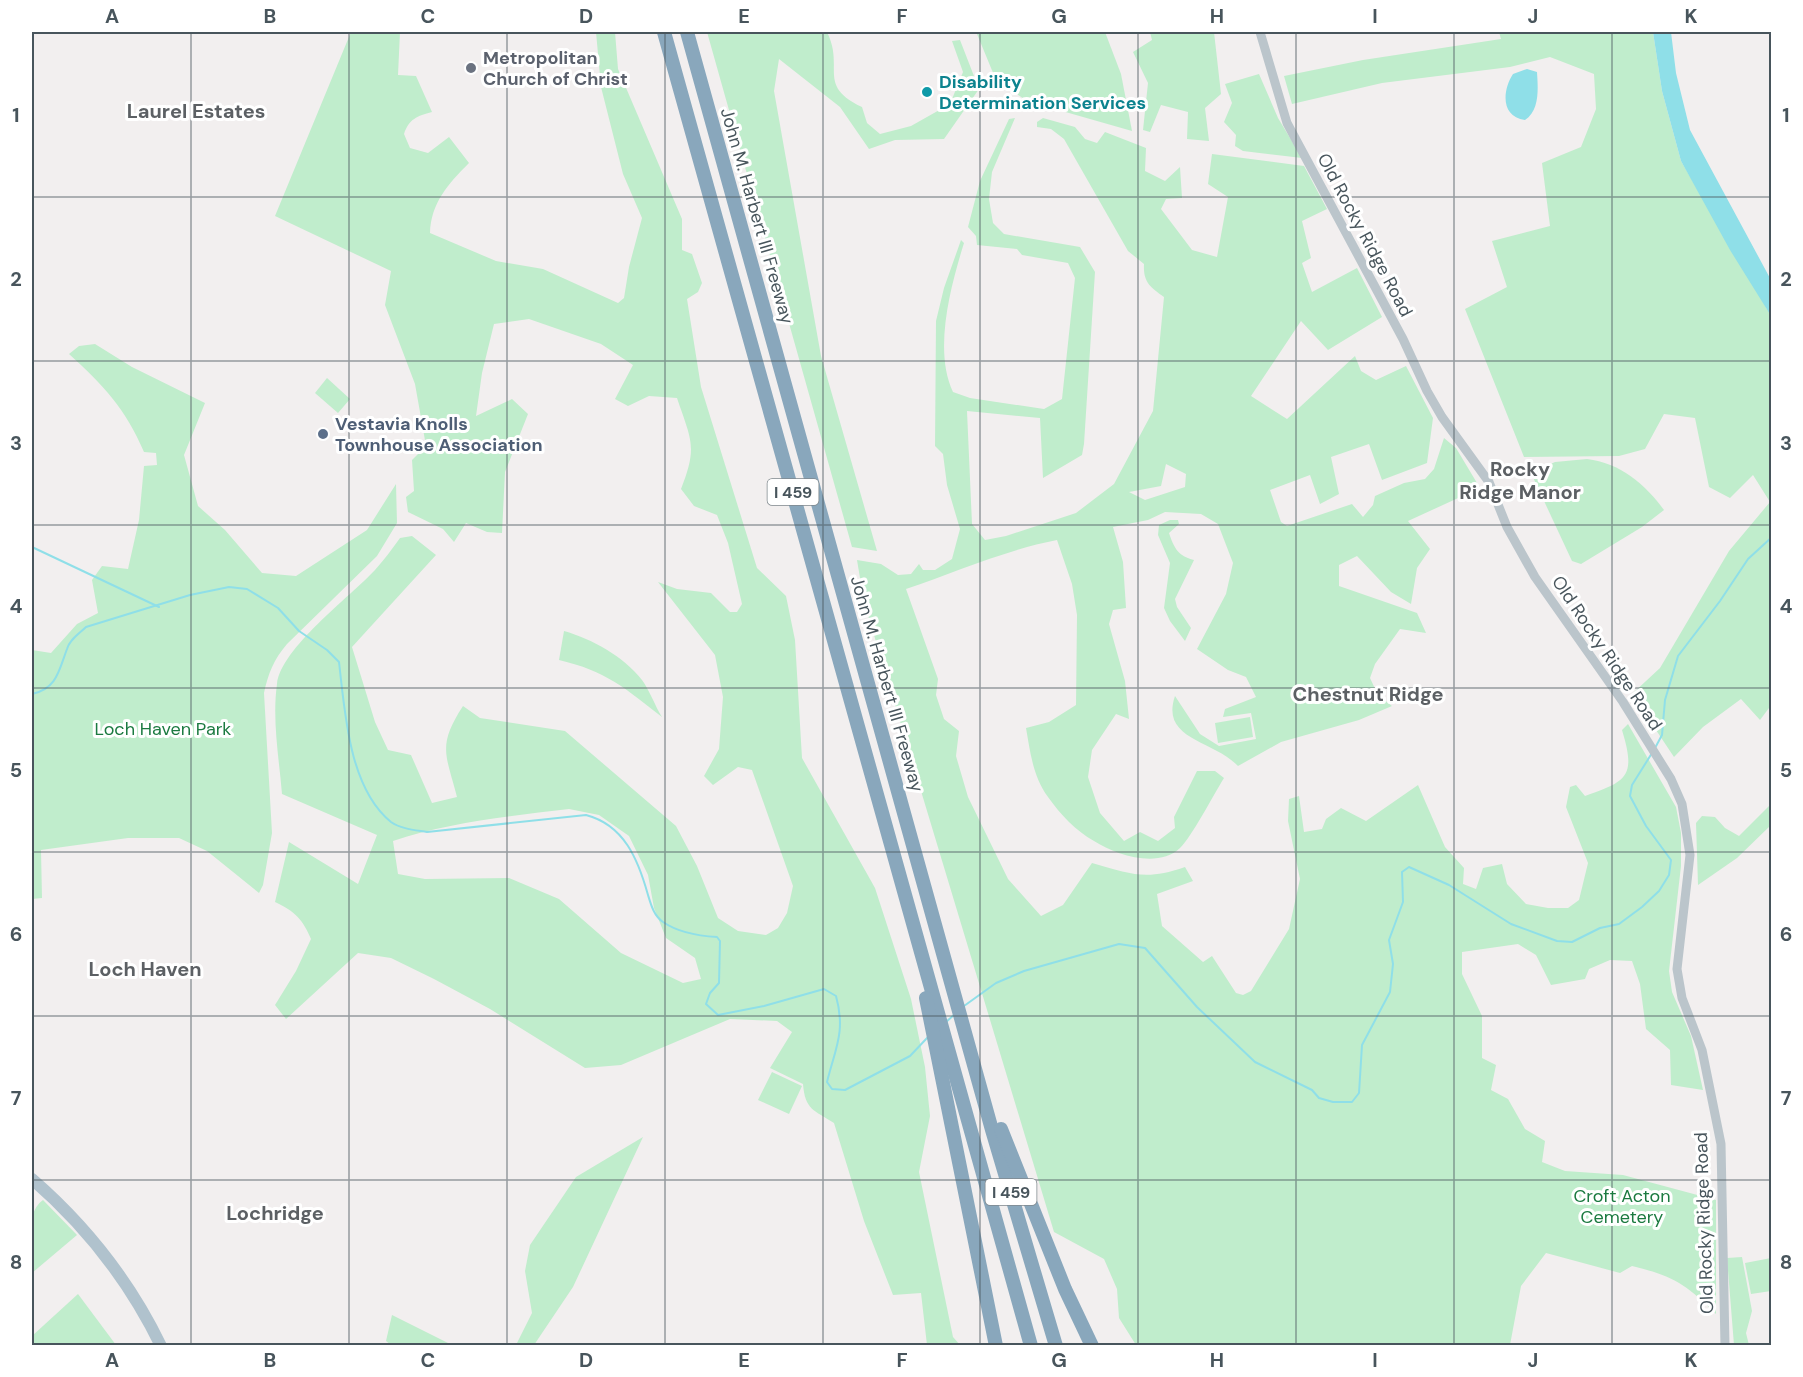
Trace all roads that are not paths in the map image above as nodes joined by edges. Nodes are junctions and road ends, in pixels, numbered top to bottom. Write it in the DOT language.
graph roads {
  1 [pos="664,32"];
  2 [pos="687,32"];
  3 [pos="1260,32"];
  4 [pos="969,1045"];
  5 [pos="943,1056"];
  6 [pos="32,1179"];
  7 [pos="977,1252"];
  8 [pos="161,1346"];
  9 [pos="990,1346"];
  10 [pos="996,1346"];
  11 [pos="1031,1346"];
  12 [pos="1056,1346"];
  13 [pos="1092,1346"];
  14 [pos="1725,1346"];
  1 -- 5 [label="highway, I 459"];
  2 -- 4 [label="highway, John M. Harbert III Freeway / I 459"];
  3 -- 14 [label="street, Old Rocky Ridge Road"];
  4 -- 12 [label="highway, John M. Harbert III Freeway / I 459"];
  4 -- 13 [label="highway"];
  5 -- 7 [label="highway"];
  5 -- 11 [label="highway, I 459"];
  6 -- 8 [label="main road"];
  7 -- 9 [label="highway"];
  7 -- 10 [label="highway"];
}
